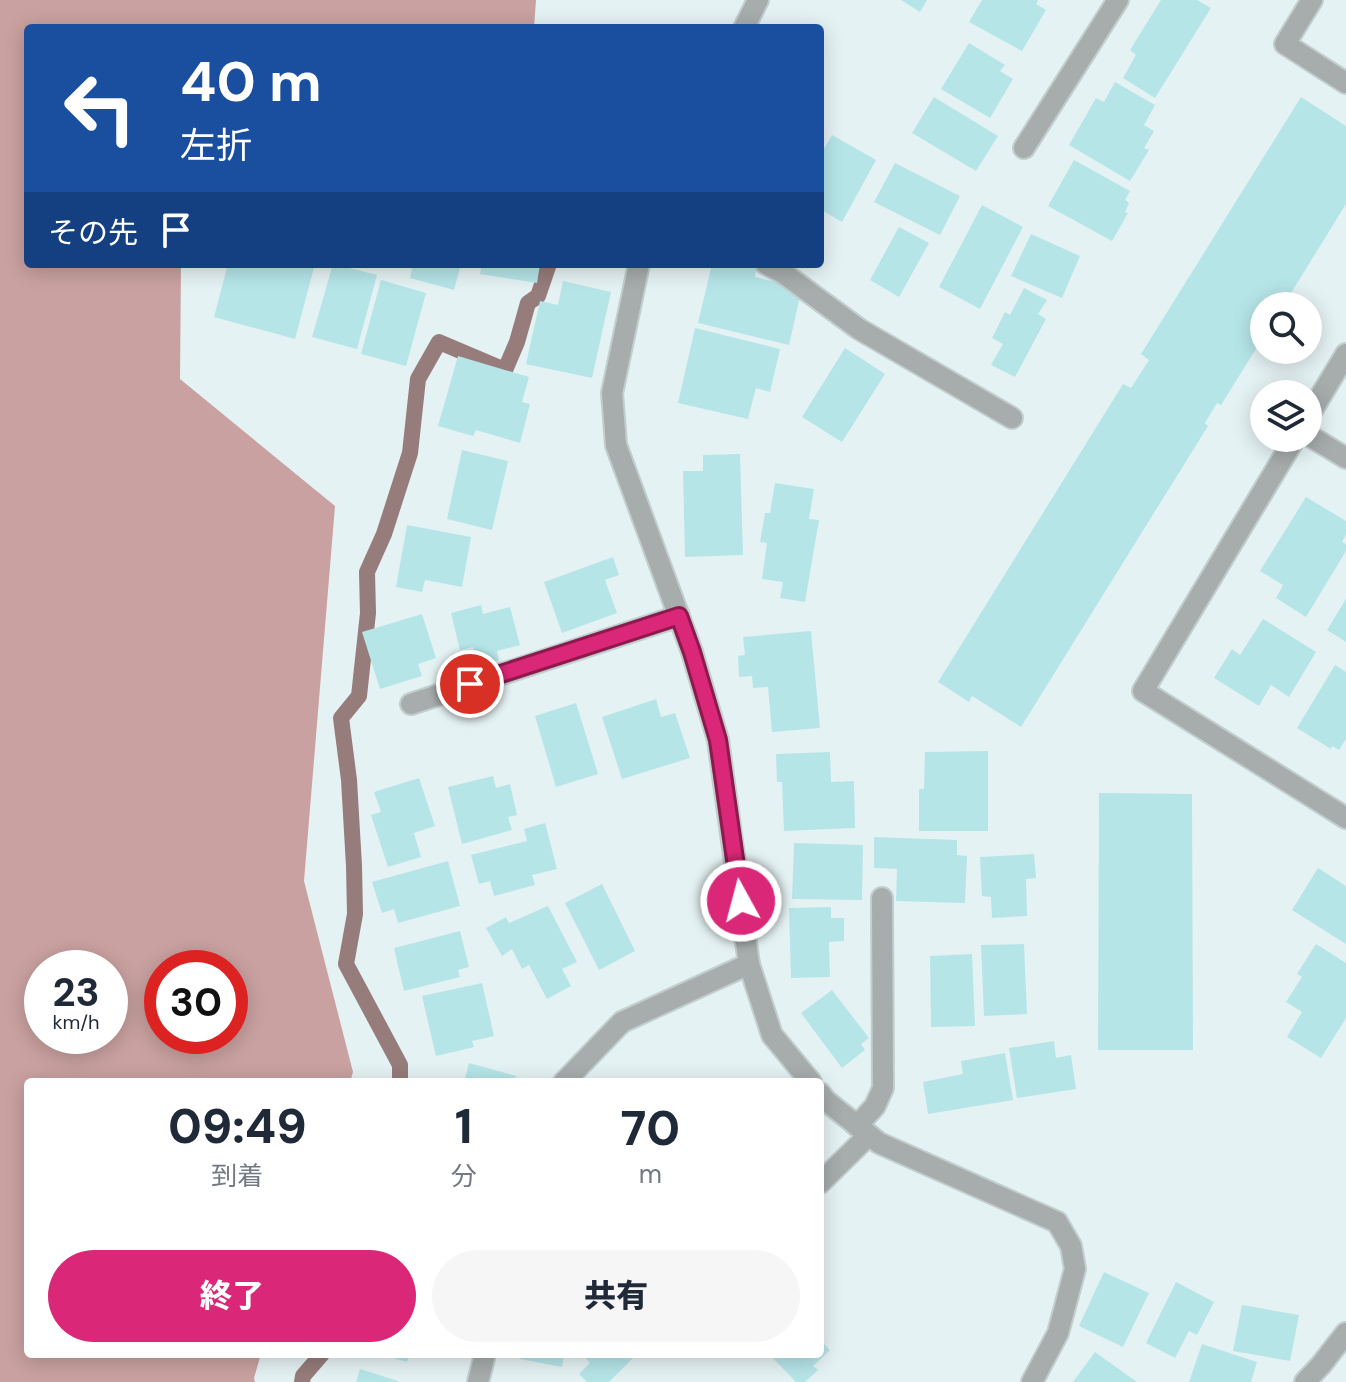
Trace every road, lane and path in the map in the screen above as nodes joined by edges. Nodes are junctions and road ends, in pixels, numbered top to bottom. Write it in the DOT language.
graph roads {
  1 [pos="758,0"];
  2 [pos="1118,0"];
  3 [pos="1312,0"];
  4 [pos="746,24"];
  5 [pos="1346,83"];
  6 [pos="1024,148"];
  7 [pos="638,268"];
  8 [pos="774,268"];
  9 [pos="1346,354"];
  10 [pos="1322,394"];
  11 [pos="1012,418"];
  12 [pos="1322,443"];
  13 [pos="1287,452"];
  14 [pos="1346,458"];
  15 [pos="679,616"];
  16 [pos="411,704"];
  17 [pos="1346,818"];
  18 [pos="882,898"];
  19 [pos="749,964"];
  20 [pos="568,1078"];
  21 [pos="808,1078"];
  22 [pos="824,1099"];
  23 [pos="863,1130"];
  24 [pos="824,1178"];
  25 [pos="1346,1333"];
  26 [pos="484,1358"];
  27 [pos="478,1382"];
  28 [pos="1032,1382"];
  29 [pos="1305,1382"];
  1 -- 4 [label="street"];
  2 -- 6 [label="street"];
  3 -- 5 [label="street"];
  7 -- 15 [label="street"];
  8 -- 11 [label="street"];
  9 -- 10 [label="street"];
  12 -- 14 [label="street"];
  13 -- 17 [label="street"];
  15 -- 16 [label="street"];
  15 -- 19 [label="street"];
  18 -- 23 [label="street"];
  19 -- 20 [label="street"];
  19 -- 21 [label="street"];
  22 -- 23 [label="street"];
  23 -- 24 [label="street"];
  23 -- 28 [label="street"];
  25 -- 29 [label="street"];
  26 -- 27 [label="street"];
}
